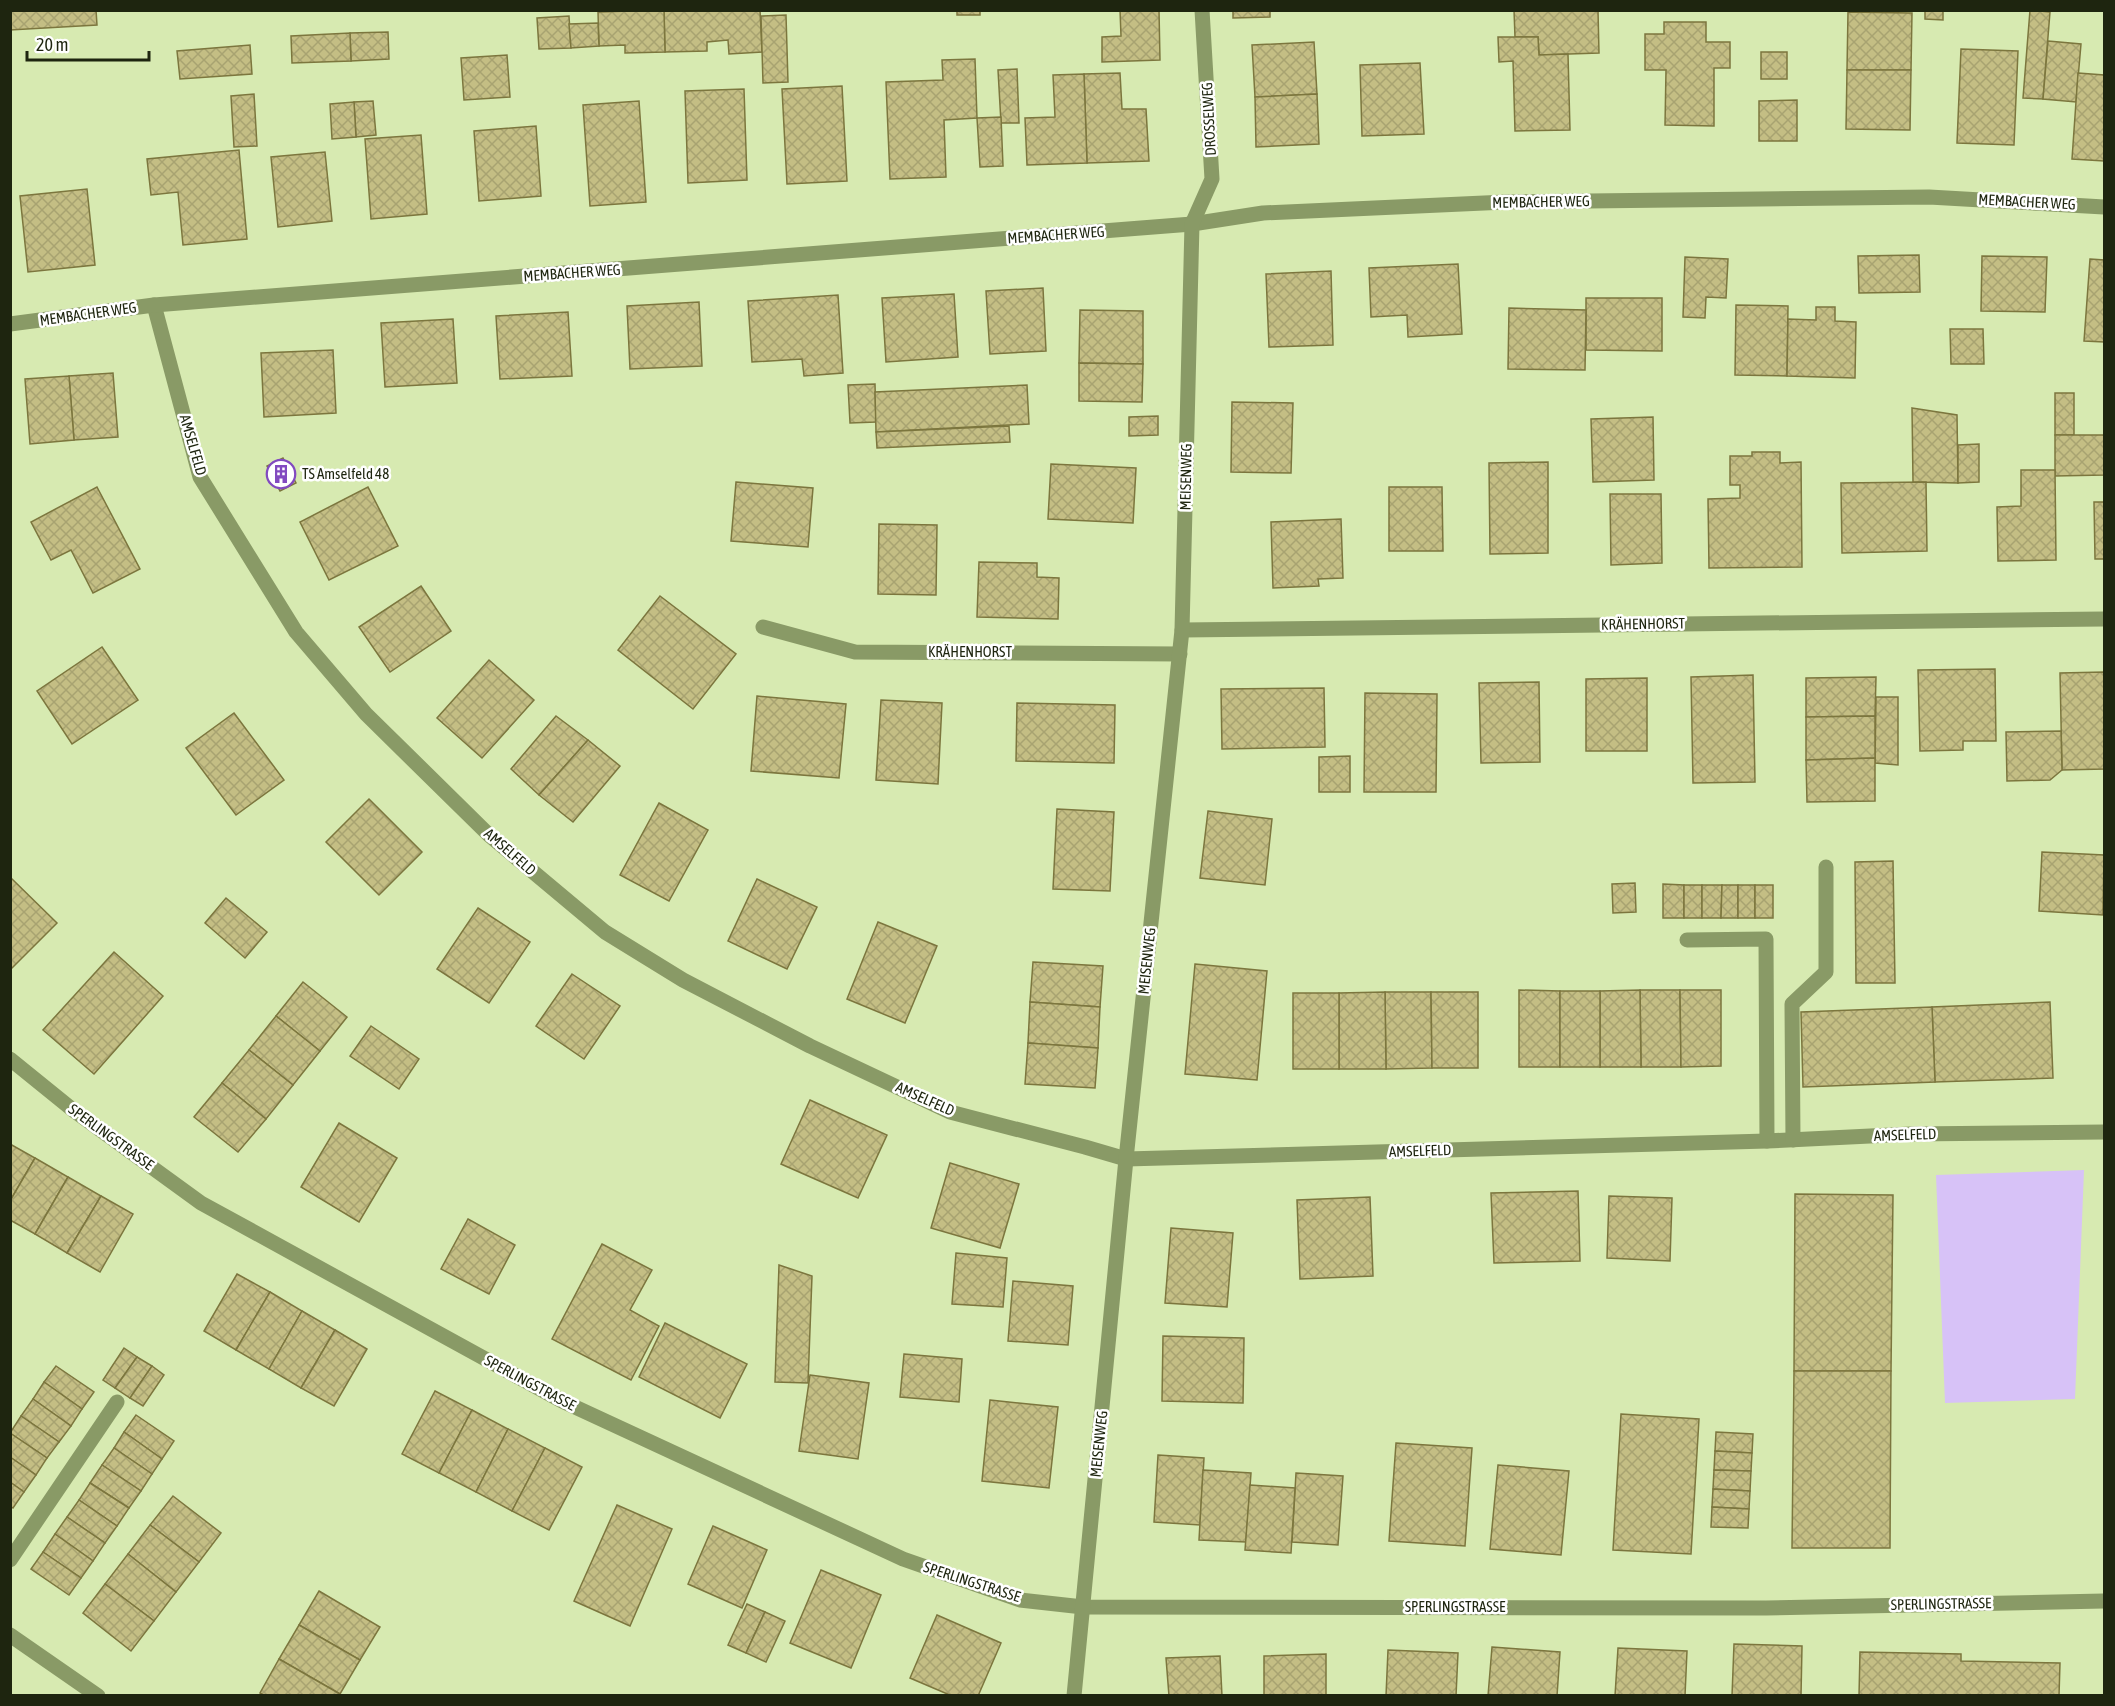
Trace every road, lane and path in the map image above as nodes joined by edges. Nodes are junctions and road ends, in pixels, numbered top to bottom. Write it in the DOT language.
graph roads {
  1 [pos="1202,10"];
  2 [pos="2104,207"];
  3 [pos="1192,224"];
  4 [pos="154,305"];
  5 [pos="10,324"];
  6 [pos="2104,619"];
  7 [pos="764,627"];
  8 [pos="1182,630"];
  9 [pos="1180,654"];
  10 [pos="1826,867"];
  11 [pos="1687,939"];
  12 [pos="10,1059"];
  13 [pos="2104,1132"];
  14 [pos="1793,1140"];
  15 [pos="1767,1141"];
  16 [pos="1126,1160"];
  17 [pos="117,1402"];
  18 [pos="10,1560"];
  19 [pos="2104,1601"];
  20 [pos="1083,1607"];
  21 [pos="10,1635"];
  22 [pos="98,1695"];
  23 [pos="1074,1695"];
  1 -- 3 [label="street, DROSSELWEG"];
  2 -- 3 [label="street, MEMBACHER WEG"];
  3 -- 4 [label="street, MEMBACHER WEG"];
  3 -- 8 [label="street, MEISENWEG"];
  4 -- 5 [label="street, MEMBACHER WEG"];
  4 -- 16 [label="street, AMSELFELD"];
  6 -- 8 [label="street, KRÄHENHORST"];
  7 -- 9 [label="street, KRÄHENHORST"];
  8 -- 9 [label="street, MEISENWEG"];
  9 -- 16 [label="street, MEISENWEG"];
  10 -- 14 [label="street"];
  11 -- 15 [label="street"];
  12 -- 20 [label="street, SPERLINGSTRASSE"];
  13 -- 14 [label="street, AMSELFELD"];
  14 -- 15 [label="street, AMSELFELD"];
  15 -- 16 [label="street, AMSELFELD"];
  16 -- 20 [label="street, MEISENWEG"];
  17 -- 18 [label="street"];
  19 -- 20 [label="street, SPERLINGSTRASSE"];
  20 -- 23 [label="street, MEISENWEG"];
  21 -- 22 [label="street"];
}
